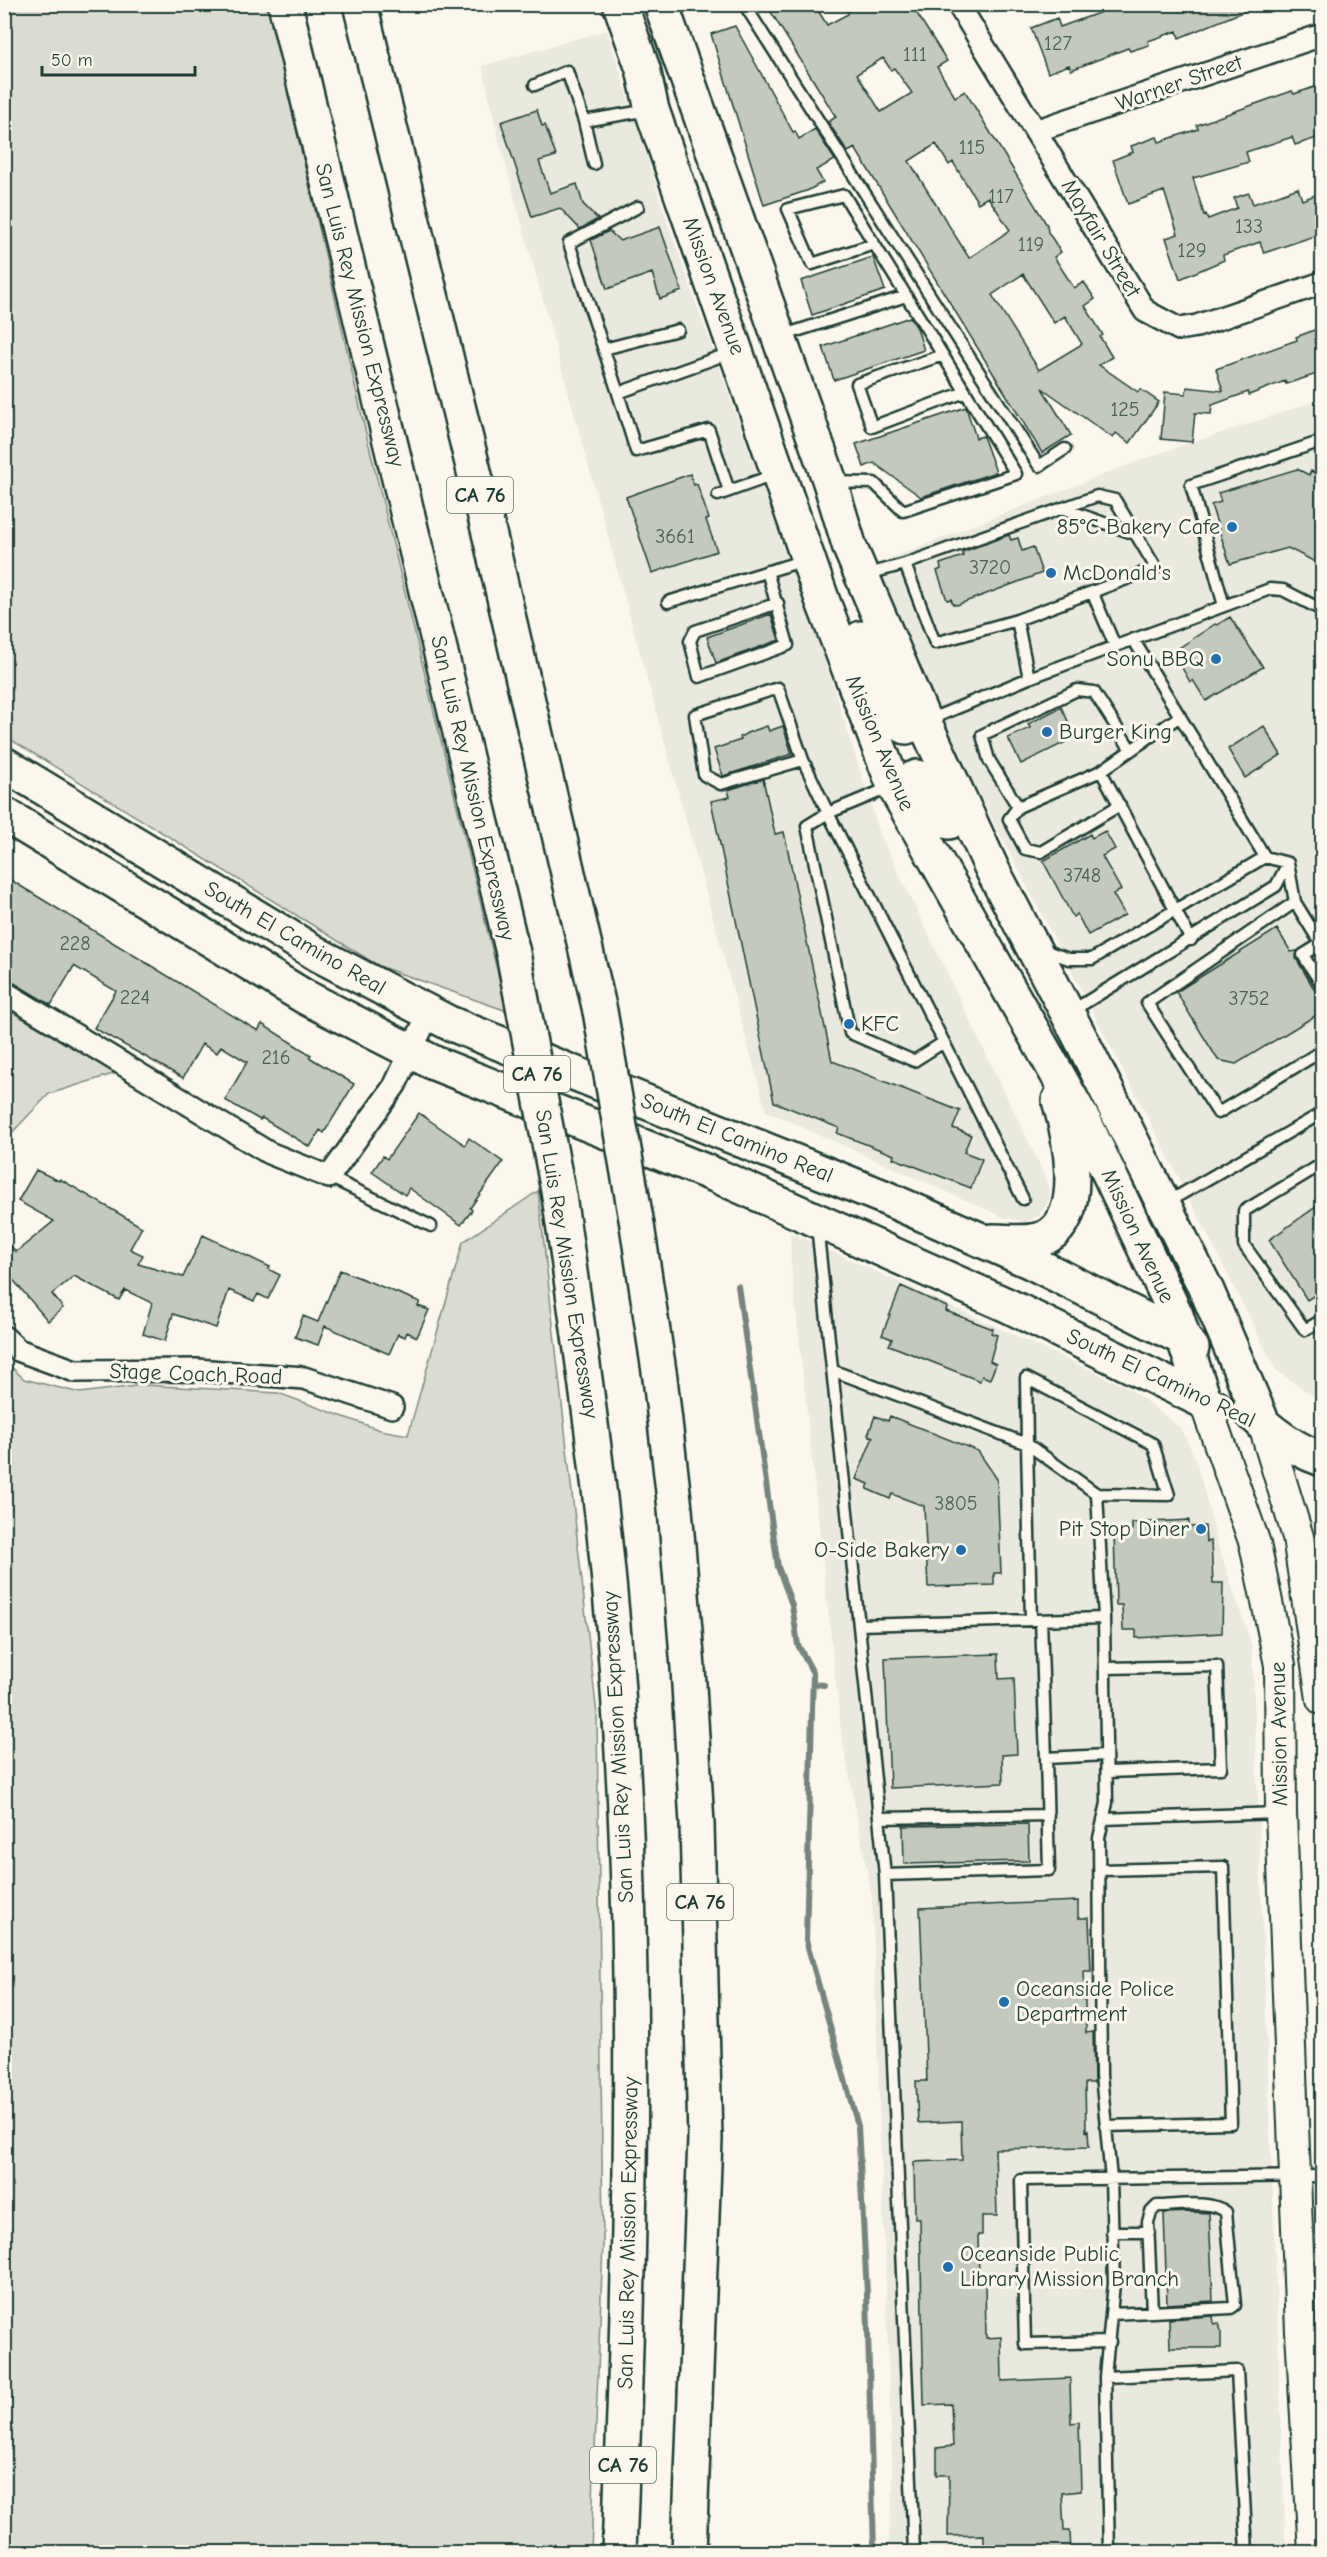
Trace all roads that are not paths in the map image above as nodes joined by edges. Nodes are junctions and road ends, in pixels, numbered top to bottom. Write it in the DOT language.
graph roads {
  1 [pos="285,4"];
  2 [pos="360,4"];
  3 [pos="620,4"];
  4 [pos="661,4"];
  5 [pos="744,4"];
  6 [pos="958,4"];
  7 [pos="1323,35"];
  8 [pos="535,85"];
  9 [pos="652,110"];
  10 [pos="584,121"];
  11 [pos="1035,131"];
  12 [pos="594,164"];
  13 [pos="638,207"];
  14 [pos="874,244"];
  15 [pos="712,281"];
  16 [pos="1323,283"];
  17 [pos="906,296"];
  18 [pos="678,330"];
  19 [pos="779,337"];
  20 [pos="604,350"];
  21 [pos="738,351"];
  22 [pos="943,355"];
  23 [pos="965,392"];
  24 [pos="618,393"];
  25 [pos="802,405"];
  26 [pos="1323,441"];
  27 [pos="1065,449"];
  28 [pos="780,473"];
  29 [pos="830,482"];
  30 [pos="729,491"];
  31 [pos="718,495"];
  32 [pos="1062,508"];
  33 [pos="1135,534"];
  34 [pos="808,559"];
  35 [pos="905,564"];
  36 [pos="767,571"];
  37 [pos="863,576"];
  38 [pos="1093,594"];
  39 [pos="668,602"];
  40 [pos="824,602"];
  41 [pos="778,603"];
  42 [pos="1224,606"];
  43 [pos="1323,610"];
  44 [pos="1017,620"];
  45 [pos="1133,639"];
  46 [pos="1115,646"];
  47 [pos="1029,678"];
  48 [pos="1180,716"];
  49 [pos="924,721"];
  50 [pos="1131,750"];
  51 [pos="802,760"];
  52 [pos="4,764"];
  53 [pos="1101,771"];
  54 [pos="894,786"];
  55 [pos="1120,805"];
  56 [pos="1018,807"];
  57 [pos="828,813"];
  58 [pos="4,814"];
  59 [pos="1265,857"];
  60 [pos="1288,863"];
  61 [pos="993,871"];
  62 [pos="1295,902"];
  63 [pos="1174,911"];
  64 [pos="973,927"];
  65 [pos="1191,940"];
  66 [pos="1031,944"];
  67 [pos="1322,945"];
  68 [pos="1323,985"];
  69 [pos="4,992"];
  70 [pos="429,1012"];
  71 [pos="1068,1014"];
  72 [pos="944,1042"];
  73 [pos="1323,1051"];
  74 [pos="413,1052"];
  75 [pos="1047,1055"];
  76 [pos="1323,1113"];
  77 [pos="1323,1164"];
  78 [pos="329,1177"];
  79 [pos="1023,1199"];
  80 [pos="1164,1205"];
  81 [pos="817,1222"];
  82 [pos="431,1226"];
  83 [pos="983,1241"];
  84 [pos="1323,1320"];
  85 [pos="4,1336"];
  86 [pos="1184,1340"];
  87 [pos="834,1371"];
  88 [pos="1205,1404"];
  89 [pos="392,1407"];
  90 [pos="1264,1426"];
  91 [pos="1027,1444"];
  92 [pos="1323,1459"];
  93 [pos="1097,1494"];
  94 [pos="1104,1618"];
  95 [pos="1036,1620"];
  96 [pos="859,1624"];
  97 [pos="1105,1668"];
  98 [pos="1323,1699"];
  99 [pos="1106,1755"];
  100 [pos="1046,1758"];
  101 [pos="1107,1772"];
  102 [pos="1281,1813"];
  103 [pos="1048,1815"];
  104 [pos="879,1818"];
  105 [pos="1103,1819"];
  106 [pos="1100,1870"];
  107 [pos="885,1875"];
  108 [pos="1105,2126"];
  109 [pos="1309,2176"];
  110 [pos="1111,2179"];
  111 [pos="1112,2232"];
  112 [pos="1149,2232"];
  113 [pos="1152,2312"];
  114 [pos="1112,2314"];
  115 [pos="1110,2342"];
  116 [pos="1105,2377"];
  117 [pos="619,2553"];
  118 [pos="689,2553"];
  119 [pos="914,2553"];
  120 [pos="1109,2553"];
  121 [pos="1247,2553"];
  122 [pos="1314,2553"];
  1 -- 117 [label="main road, San Luis Rey Mission Expressway / CA 76, bridge"];
  2 -- 118 [label="main road, CA 76, bridge"];
  3 -- 9 [label="main road, Mission Avenue"];
  4 -- 19 [label="main road, Mission Avenue"];
  5 -- 27 [label="lane"];
  6 -- 11 [label="street, Mayfair Street"];
  7 -- 11 [label="street, Warner Street"];
  8 -- 10 [label="lane"];
  9 -- 10 [label="lane"];
  9 -- 15 [label="main road, Mission Avenue"];
  10 -- 12 [label="lane"];
  11 -- 16 [label="street, Mayfair Street"];
  13 -- 20 [label="lane"];
  14 -- 14 [label="lane"];
  14 -- 17 [label="lane"];
  15 -- 19 [label="main road"];
  15 -- 21 [label="main road, Mission Avenue"];
  17 -- 19 [label="lane"];
  17 -- 22 [label="lane"];
  18 -- 20 [label="lane"];
  19 -- 25 [label="main road, Mission Avenue"];
  20 -- 24 [label="lane"];
  21 -- 24 [label="lane"];
  21 -- 25 [label="main road"];
  21 -- 28 [label="main road, Mission Avenue"];
  22 -- 23 [label="lane"];
  22 -- 23 [label="lane"];
  23 -- 29 [label="lane"];
  24 -- 30 [label="lane"];
  25 -- 29 [label="main road, Mission Avenue"];
  26 -- 42 [label="lane"];
  28 -- 30 [label="lane"];
  28 -- 34 [label="main road, Mission Avenue"];
  29 -- 37 [label="main road, Mission Avenue"];
  30 -- 31 [label="lane"];
  32 -- 33 [label="lane"];
  32 -- 33 [label="lane"];
  32 -- 35 [label="lane"];
  33 -- 38 [label="lane"];
  34 -- 36 [label="lane"];
  34 -- 40 [label="main road, Mission Avenue"];
  35 -- 37 [label="lane"];
  35 -- 44 [label="lane"];
  36 -- 39 [label="lane"];
  36 -- 41 [label="lane"];
  37 -- 49 [label="main road, Mission Avenue"];
  38 -- 44 [label="lane"];
  38 -- 46 [label="lane"];
  40 -- 49 [label="main road"];
  40 -- 54 [label="main road, Mission Avenue"];
  41 -- 41 [label="lane"];
  42 -- 43 [label="lane"];
  42 -- 45 [label="lane"];
  44 -- 47 [label="lane"];
  45 -- 46 [label="lane"];
  45 -- 48 [label="lane"];
  46 -- 47 [label="lane"];
  47 -- 49 [label="lane"];
  48 -- 50 [label="lane"];
  48 -- 59 [label="lane"];
  49 -- 61 [label="main road, Mission Avenue"];
  50 -- 53 [label="lane"];
  50 -- 56 [label="lane"];
  51 -- 51 [label="lane"];
  51 -- 57 [label="lane"];
  52 -- 70 [label="main road, South El Camino Real"];
  53 -- 55 [label="lane"];
  53 -- 56 [label="lane"];
  54 -- 57 [label="lane"];
  54 -- 61 [label="main road"];
  54 -- 64 [label="main road, Mission Avenue"];
  55 -- 56 [label="lane"];
  55 -- 63 [label="lane"];
  57 -- 72 [label="lane"];
  57 -- 72 [label="lane"];
  58 -- 74 [label="main road, South El Camino Real"];
  59 -- 60 [label="lane"];
  59 -- 63 [label="lane"];
  60 -- 62 [label="lane"];
  60 -- 65 [label="lane"];
  61 -- 66 [label="main road, Mission Avenue"];
  62 -- 67 [label="lane"];
  62 -- 73 [label="lane"];
  63 -- 65 [label="lane"];
  63 -- 66 [label="lane"];
  64 -- 71 [label="main road"];
  64 -- 75 [label="main road, Mission Avenue"];
  65 -- 71 [label="lane"];
  66 -- 71 [label="main road, Mission Avenue"];
  67 -- 68 [label="lane"];
  69 -- 78 [label="street"];
  70 -- 74 [label="street"];
  70 -- 83 [label="main road, South El Camino Real"];
  71 -- 80 [label="main road, Mission Avenue"];
  72 -- 79 [label="lane"];
  74 -- 78 [label="street"];
  74 -- 81 [label="main road, South El Camino Real"];
  75 -- 83 [label="main road"];
  75 -- 86 [label="main road, Mission Avenue"];
  76 -- 80 [label="lane"];
  77 -- 84 [label="lane"];
  78 -- 82 [label="lane"];
  80 -- 90 [label="main road, Mission Avenue"];
  81 -- 87 [label="lane"];
  81 -- 88 [label="main road, South El Camino Real"];
  83 -- 86 [label="main road, South El Camino Real"];
  85 -- 89 [label="street, Stage Coach Road"];
  86 -- 88 [label="main road, Mission Avenue"];
  86 -- 90 [label="main road, South El Camino Real"];
  87 -- 91 [label="lane"];
  87 -- 96 [label="lane"];
  88 -- 90 [label="main road, South El Camino Real"];
  88 -- 102 [label="main road, Mission Avenue"];
  90 -- 92 [label="main road"];
  90 -- 98 [label="main road, Mission Avenue"];
  91 -- 93 [label="lane"];
  91 -- 93 [label="lane"];
  91 -- 95 [label="lane"];
  93 -- 94 [label="lane"];
  94 -- 95 [label="lane"];
  94 -- 97 [label="lane"];
  95 -- 96 [label="lane"];
  95 -- 100 [label="lane"];
  96 -- 104 [label="lane"];
  97 -- 99 [label="lane"];
  97 -- 101 [label="lane"];
  99 -- 100 [label="lane"];
  99 -- 101 [label="lane"];
  100 -- 103 [label="lane"];
  101 -- 105 [label="lane"];
  102 -- 105 [label="lane"];
  102 -- 109 [label="main road, Mission Avenue"];
  103 -- 104 [label="lane"];
  103 -- 107 [label="lane"];
  104 -- 107 [label="lane"];
  105 -- 106 [label="lane"];
  106 -- 108 [label="lane"];
  106 -- 108 [label="lane"];
  107 -- 119 [label="lane"];
  108 -- 110 [label="lane"];
  109 -- 110 [label="lane"];
  109 -- 122 [label="main road, Mission Avenue"];
  110 -- 111 [label="lane"];
  110 -- 115 [label="lane"];
  111 -- 112 [label="lane"];
  111 -- 114 [label="lane"];
  112 -- 113 [label="lane"];
  112 -- 113 [label="lane"];
  113 -- 114 [label="lane"];
  114 -- 115 [label="lane"];
  115 -- 116 [label="lane"];
  116 -- 120 [label="lane"];
  116 -- 121 [label="lane"];
}
